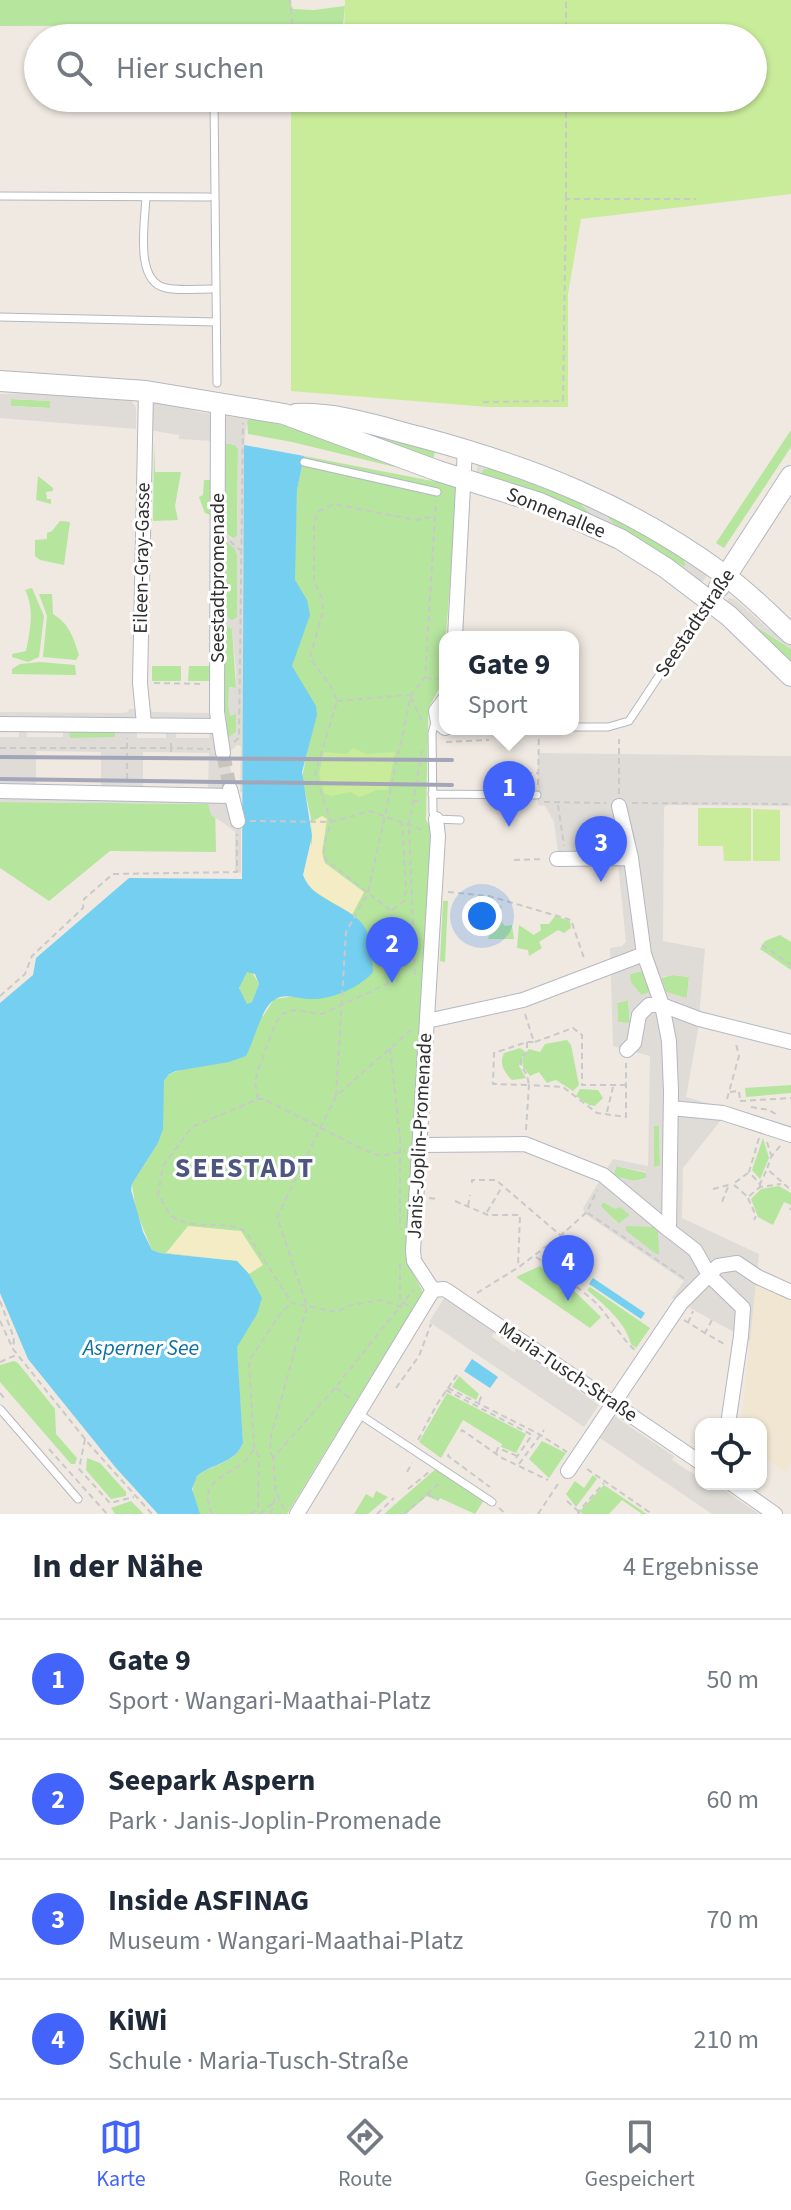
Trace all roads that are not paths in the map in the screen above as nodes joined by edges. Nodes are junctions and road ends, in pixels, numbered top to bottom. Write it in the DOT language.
graph roads {
  1 [pos="214,112"];
  2 [pos="0,196"];
  3 [pos="146,197"];
  4 [pos="209,197"];
  5 [pos="211,289"];
  6 [pos="0,317"];
  7 [pos="216,322"];
  8 [pos="0,381"];
  9 [pos="146,391"];
  10 [pos="217,393"];
  11 [pos="284,414"];
  12 [pos="465,449"];
  13 [pos="304,462"];
  14 [pos="791,476"];
  15 [pos="463,478"];
  16 [pos="437,492"];
  17 [pos="727,576"];
  18 [pos="710,600"];
  19 [pos="455,631"];
  20 [pos="791,634"];
  21 [pos="791,676"];
  22 [pos="0,724"];
  23 [pos="144,724"];
  24 [pos="219,726"];
  25 [pos="579,727"];
  26 [pos="439,730"];
  27 [pos="223,751"];
  28 [pos="0,791"];
  29 [pos="432,794"];
  30 [pos="537,795"];
  31 [pos="619,806"];
  32 [pos="460,820"];
  33 [pos="240,821"];
  34 [pos="434,826"];
  35 [pos="631,858"];
  36 [pos="562,859"];
  37 [pos="643,949"];
  38 [pos="662,1005"];
  39 [pos="422,1022"];
  40 [pos="791,1042"];
  41 [pos="627,1050"];
  42 [pos="671,1108"];
  43 [pos="790,1134"];
  44 [pos="420,1145"];
  45 [pos="669,1230"];
  46 [pos="709,1275"];
  47 [pos="433,1290"];
  48 [pos="791,1292"];
  49 [pos="613,1402"];
  50 [pos="0,1409"];
  51 [pos="357,1412"];
  52 [pos="729,1418"];
  53 [pos="695,1459"];
  54 [pos="568,1471"];
  55 [pos="741,1490"];
  56 [pos="78,1499"];
  57 [pos="492,1502"];
  58 [pos="297,1514"];
  59 [pos="775,1514"];
  1 -- 7 [label="lane"];
  2 -- 3 [label="lane"];
  3 -- 4 [label="lane"];
  3 -- 5 [label="lane"];
  6 -- 7 [label="lane"];
  7 -- 10 [label="lane"];
  8 -- 9 [label="street, Sonnenallee"];
  9 -- 10 [label="street, Sonnenallee"];
  9 -- 23 [label="street, Eileen-Gray-Gasse"];
  10 -- 11 [label="street, Sonnenallee"];
  10 -- 24 [label="street, Seestadtpromenade"];
  11 -- 12 [label="street, Sonnenallee"];
  11 -- 15 [label="street, Sonnenallee"];
  12 -- 15 [label="street"];
  12 -- 17 [label="street, Sonnenallee"];
  13 -- 16 [label="lane"];
  14 -- 17 [label="street, Seestadtstraße"];
  15 -- 18 [label="street, Sonnenallee"];
  15 -- 19 [label="street"];
  17 -- 18 [label="street, Seestadtstraße"];
  17 -- 20 [label="street, Sonnenallee"];
  18 -- 21 [label="street, Sonnenallee"];
  18 -- 25 [label="lane, Seestadtstraße"];
  22 -- 23 [label="street"];
  23 -- 24 [label="street"];
  24 -- 27 [label="street, Seestadtpromenade"];
  26 -- 29 [label="lane, Janis-Joplin-Promenade"];
  28 -- 33 [label="street"];
  29 -- 30 [label="lane"];
  29 -- 34 [label="lane, Janis-Joplin-Promenade"];
  31 -- 35 [label="street"];
  32 -- 34 [label="lane"];
  34 -- 39 [label="street, Janis-Joplin-Promenade"];
  35 -- 36 [label="street"];
  35 -- 37 [label="street"];
  37 -- 38 [label="street"];
  37 -- 39 [label="street"];
  38 -- 40 [label="street"];
  38 -- 41 [label="street"];
  38 -- 42 [label="street"];
  39 -- 44 [label="street, Janis-Joplin-Promenade"];
  42 -- 43 [label="street"];
  42 -- 45 [label="street"];
  44 -- 45 [label="street"];
  44 -- 47 [label="street, Janis-Joplin-Promenade"];
  45 -- 46 [label="street"];
  46 -- 48 [label="street"];
  46 -- 49 [label="street"];
  46 -- 52 [label="street"];
  47 -- 49 [label="street, Maria-Tusch-Straße"];
  47 -- 51 [label="street"];
  49 -- 53 [label="street, Maria-Tusch-Straße"];
  49 -- 54 [label="street"];
  50 -- 56 [label="lane"];
  51 -- 57 [label="lane"];
  51 -- 58 [label="street"];
  55 -- 59 [label="street"];
}
